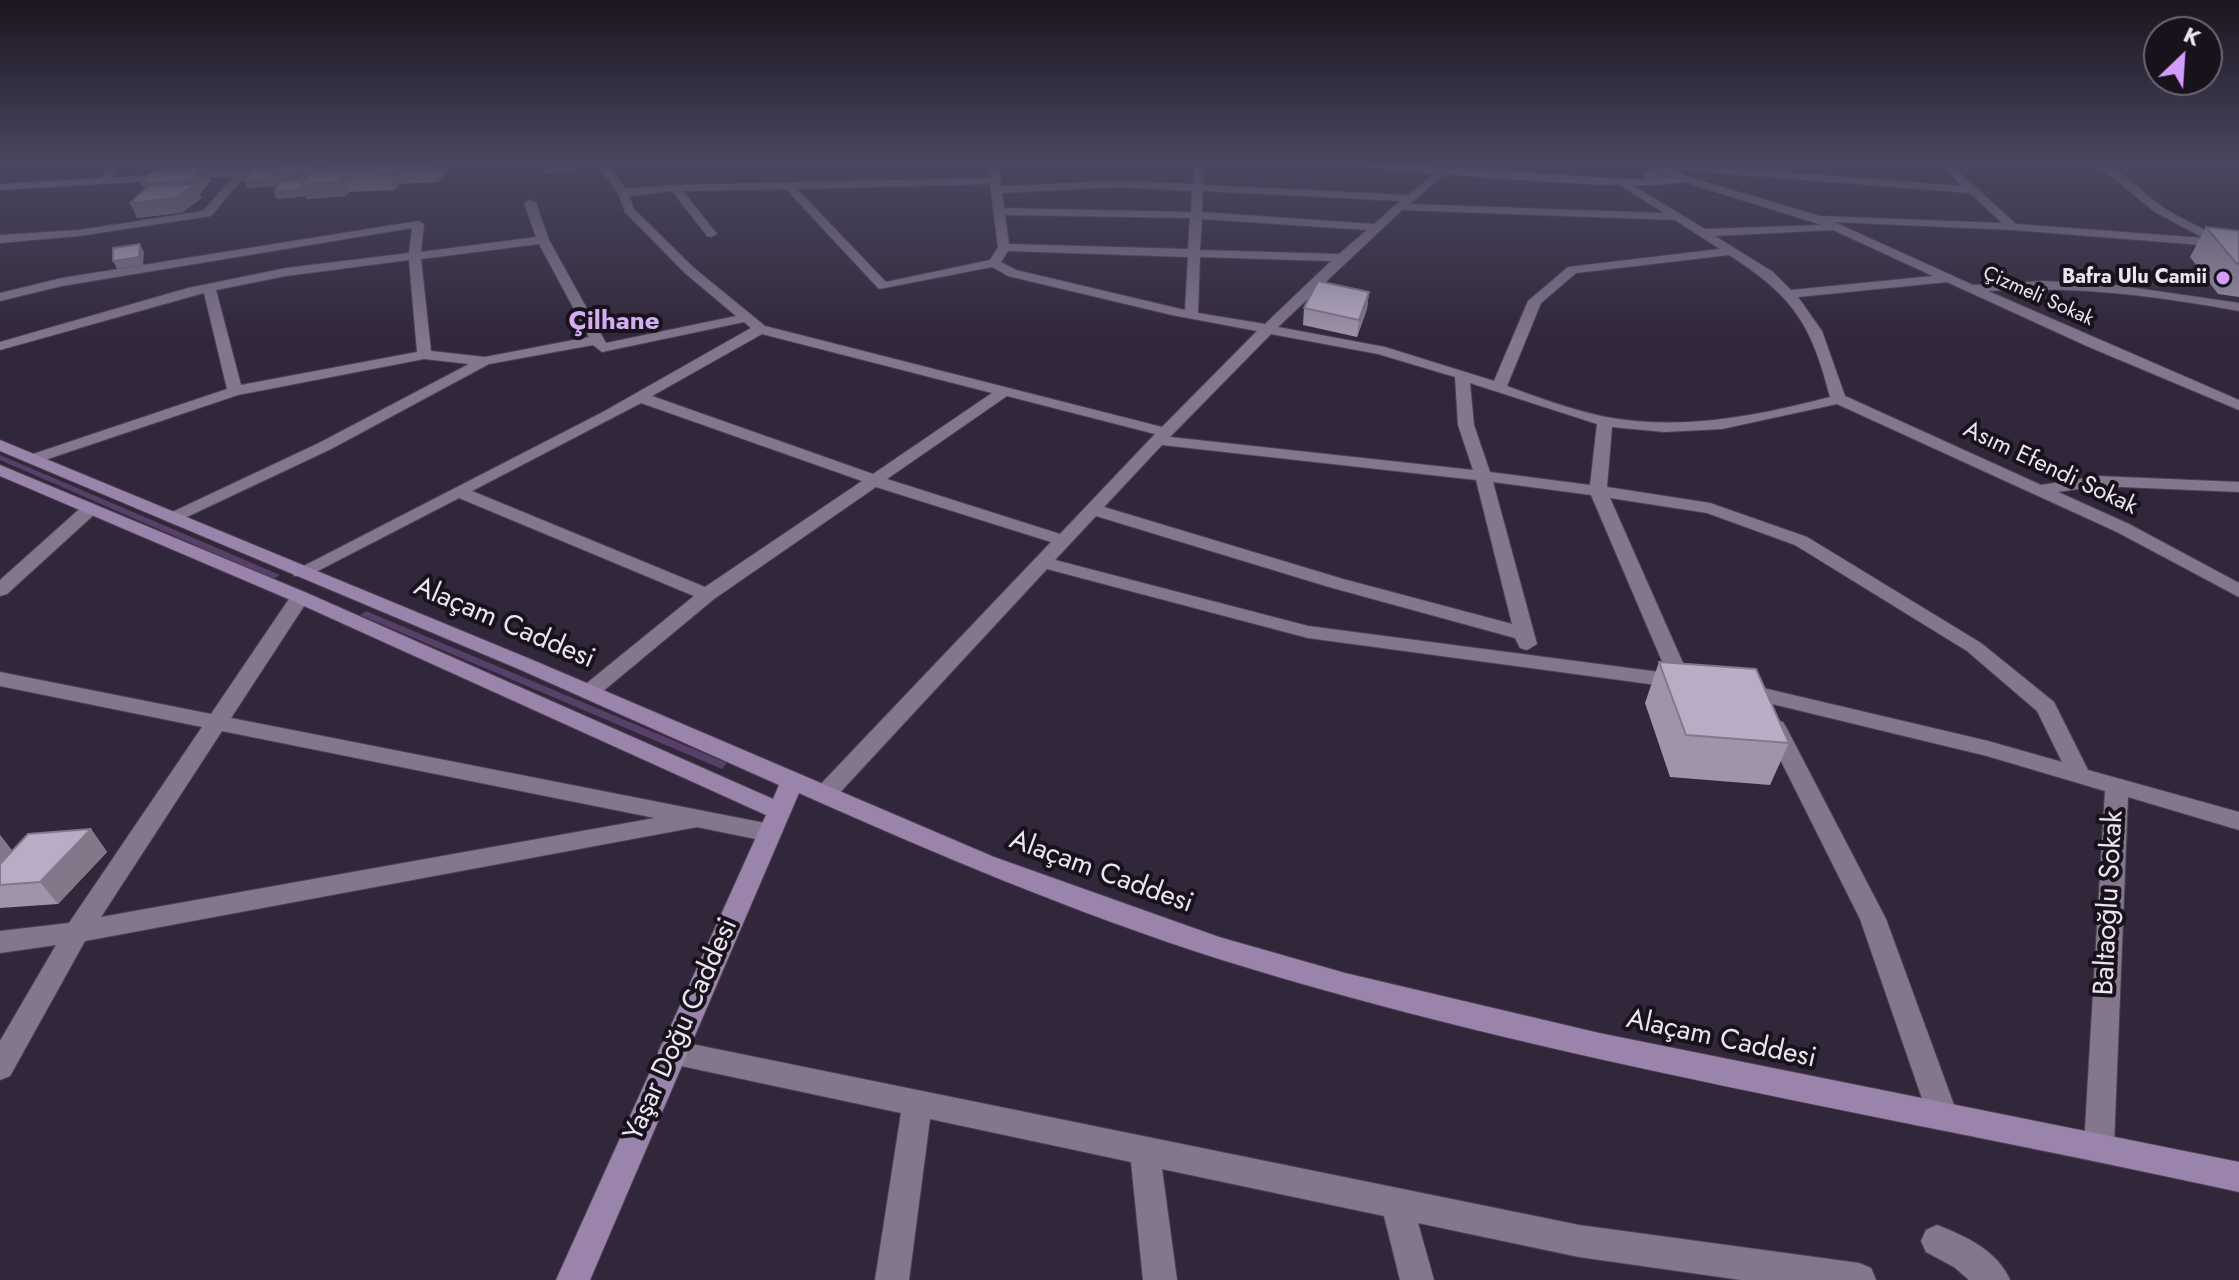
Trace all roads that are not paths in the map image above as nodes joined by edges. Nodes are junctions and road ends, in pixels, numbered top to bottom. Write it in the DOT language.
graph roads {
  1 [pos="148,223"];
  2 [pos="537,223"];
  3 [pos="642,223"];
  4 [pos="702,223"];
  5 [pos="824,223"];
  6 [pos="1000,223"];
  7 [pos="1196,223"];
  8 [pos="1311,223"];
  9 [pos="1379,223"];
  10 [pos="1684,223"];
  11 [pos="1827,223"];
  12 [pos="1928,223"];
  13 [pos="2009,223"];
  14 [pos="2183,223"];
  15 [pos="1374,227"];
  16 [pos="1837,227"];
  17 [pos="2013,227"];
  18 [pos="1703,233"];
  19 [pos="711,234"];
  20 [pos="0,239"];
  21 [pos="543,240"];
  22 [pos="2220,242"];
  23 [pos="2239,244"];
  24 [pos="1004,247"];
  25 [pos="1733,251"];
  26 [pos="1194,253"];
  27 [pos="415,256"];
  28 [pos="1339,258"];
  29 [pos="994,263"];
  30 [pos="1947,278"];
  31 [pos="209,288"];
  32 [pos="1971,288"];
  33 [pos="1789,294"];
  34 [pos="0,297"];
  35 [pos="2239,307"];
  36 [pos="1191,315"];
  37 [pos="745,318"];
  38 [pos="760,329"];
  39 [pos="1267,330"];
  40 [pos="597,340"];
  41 [pos="0,346"];
  42 [pos="424,355"];
  43 [pos="485,361"];
  44 [pos="1462,376"];
  45 [pos="1498,389"];
  46 [pos="235,391"];
  47 [pos="1003,392"];
  48 [pos="639,397"];
  49 [pos="1838,399"];
  50 [pos="2239,405"];
  51 [pos="1605,421"];
  52 [pos="1162,436"];
  53 [pos="0,445"];
  54 [pos="33,459"];
  55 [pos="0,470"];
  56 [pos="1483,476"];
  57 [pos="872,480"];
  58 [pos="2239,487"];
  59 [pos="2040,490"];
  60 [pos="457,491"];
  61 [pos="1598,491"];
  62 [pos="91,508"];
  63 [pos="1092,509"];
  64 [pos="174,518"];
  65 [pos="1062,540"];
  66 [pos="1043,562"];
  67 [pos="300,584"];
  68 [pos="0,590"];
  69 [pos="2239,591"];
  70 [pos="707,595"];
  71 [pos="1525,634"];
  72 [pos="1531,662"];
  73 [pos="0,679"];
  74 [pos="1726,687"];
  75 [pos="589,692"];
  76 [pos="1757,692"];
  77 [pos="215,721"];
  78 [pos="2081,778"];
  79 [pos="793,780"];
  80 [pos="2117,787"];
  81 [pos="825,794"];
  82 [pos="700,819"];
  83 [pos="2239,821"];
  84 [pos="775,822"];
  85 [pos="77,932"];
  86 [pos="0,942"];
  87 [pos="672,1052"];
  88 [pos="0,1067"];
  89 [pos="917,1102"];
  90 [pos="1942,1113"];
  91 [pos="2099,1145"];
  92 [pos="1145,1151"];
  93 [pos="2239,1177"];
  94 [pos="1397,1204"];
  95 [pos="1937,1241"];
  96 [pos="1722,1270"];
  97 [pos="573,1280"];
  98 [pos="892,1280"];
  99 [pos="1160,1280"];
  100 [pos="1417,1280"];
  101 [pos="1859,1280"];
  102 [pos="1993,1280"];
  1 -- 20 [label="street"];
  2 -- 21 [label="street"];
  3 -- 37 [label="street"];
  4 -- 19 [label="street"];
  5 -- 29 [label="street"];
  6 -- 24 [label="street"];
  7 -- 26 [label="street"];
  8 -- 15 [label="street"];
  9 -- 15 [label="street"];
  10 -- 18 [label="street"];
  11 -- 16 [label="street, Çizmeli Sokak"];
  12 -- 17 [label="street"];
  13 -- 17 [label="street"];
  14 -- 22 [label="street"];
  15 -- 28 [label="street"];
  16 -- 18 [label="street"];
  16 -- 30 [label="street, Çizmeli Sokak"];
  17 -- 22 [label="street"];
  18 -- 25 [label="street"];
  21 -- 27 [label="street"];
  21 -- 40 [label="street"];
  22 -- 23 [label="street"];
  24 -- 26 [label="street"];
  24 -- 29 [label="street"];
  25 -- 33 [label="street"];
  25 -- 45 [label="street"];
  26 -- 28 [label="street"];
  26 -- 36 [label="street"];
  27 -- 31 [label="street"];
  27 -- 34 [label="street"];
  27 -- 42 [label="street"];
  28 -- 39 [label="street"];
  29 -- 36 [label="street"];
  30 -- 32 [label="street, Çizmeli Sokak"];
  30 -- 33 [label="street"];
  31 -- 41 [label="street"];
  31 -- 46 [label="street"];
  32 -- 35 [label="street"];
  32 -- 50 [label="street, Çizmeli Sokak"];
  33 -- 49 [label="street"];
  36 -- 39 [label="street"];
  37 -- 38 [label="street"];
  37 -- 40 [label="street"];
  38 -- 47 [label="street"];
  38 -- 48 [label="street"];
  39 -- 44 [label="street"];
  39 -- 52 [label="street"];
  40 -- 43 [label="street"];
  42 -- 43 [label="street"];
  42 -- 46 [label="street"];
  43 -- 64 [label="street"];
  44 -- 45 [label="street"];
  44 -- 56 [label="street"];
  45 -- 51 [label="street"];
  46 -- 54 [label="street"];
  47 -- 52 [label="street"];
  47 -- 57 [label="street"];
  48 -- 57 [label="street"];
  48 -- 60 [label="street"];
  49 -- 51 [label="street"];
  49 -- 59 [label="street, Asım Efendi Sokak"];
  51 -- 61 [label="street"];
  52 -- 56 [label="street"];
  52 -- 63 [label="street"];
  53 -- 54 [label="main road, Alaçam Caddesi"];
  54 -- 64 [label="main road, Alaçam Caddesi"];
  55 -- 62 [label="main road, Alaçam Caddesi"];
  56 -- 61 [label="street"];
  56 -- 71 [label="street"];
  57 -- 65 [label="street"];
  57 -- 70 [label="street"];
  58 -- 59 [label="street"];
  59 -- 69 [label="street, Asım Efendi Sokak"];
  60 -- 67 [label="street"];
  60 -- 70 [label="street"];
  61 -- 72 [label="street"];
  61 -- 78 [label="street"];
  62 -- 67 [label="main road, Alaçam Caddesi"];
  62 -- 68 [label="street"];
  63 -- 65 [label="street"];
  63 -- 71 [label="street"];
  64 -- 67 [label="main road, Alaçam Caddesi"];
  65 -- 66 [label="street"];
  66 -- 72 [label="street"];
  66 -- 81 [label="street"];
  67 -- 75 [label="main road, Alaçam Caddesi"];
  67 -- 77 [label="street"];
  67 -- 84 [label="main road, Alaçam Caddesi"];
  70 -- 75 [label="street"];
  71 -- 72 [label="street"];
  73 -- 77 [label="street"];
  74 -- 76 [label="street"];
  75 -- 79 [label="main road, Alaçam Caddesi"];
  76 -- 78 [label="street"];
  76 -- 90 [label="street"];
  77 -- 82 [label="street"];
  77 -- 85 [label="street"];
  78 -- 80 [label="street"];
  79 -- 81 [label="main road, Alaçam Caddesi"];
  79 -- 84 [label="main road, Yaşar Doğu Caddesi"];
  80 -- 83 [label="street, Baltaoğlu Sokak"];
  80 -- 91 [label="street, Baltaoğlu Sokak"];
  81 -- 90 [label="main road, Alaçam Caddesi"];
  82 -- 84 [label="street"];
  82 -- 85 [label="street"];
  84 -- 87 [label="main road, Yaşar Doğu Caddesi"];
  85 -- 86 [label="street"];
  85 -- 88 [label="street"];
  87 -- 89 [label="street"];
  87 -- 97 [label="main road, Yaşar Doğu Caddesi"];
  89 -- 92 [label="street"];
  89 -- 98 [label="street"];
  90 -- 91 [label="main road, Alaçam Caddesi"];
  91 -- 93 [label="main road, Alaçam Caddesi"];
  92 -- 94 [label="street"];
  92 -- 99 [label="street"];
  94 -- 96 [label="street"];
  94 -- 100 [label="street"];
  95 -- 102 [label="street"];
  96 -- 101 [label="street"];
}
